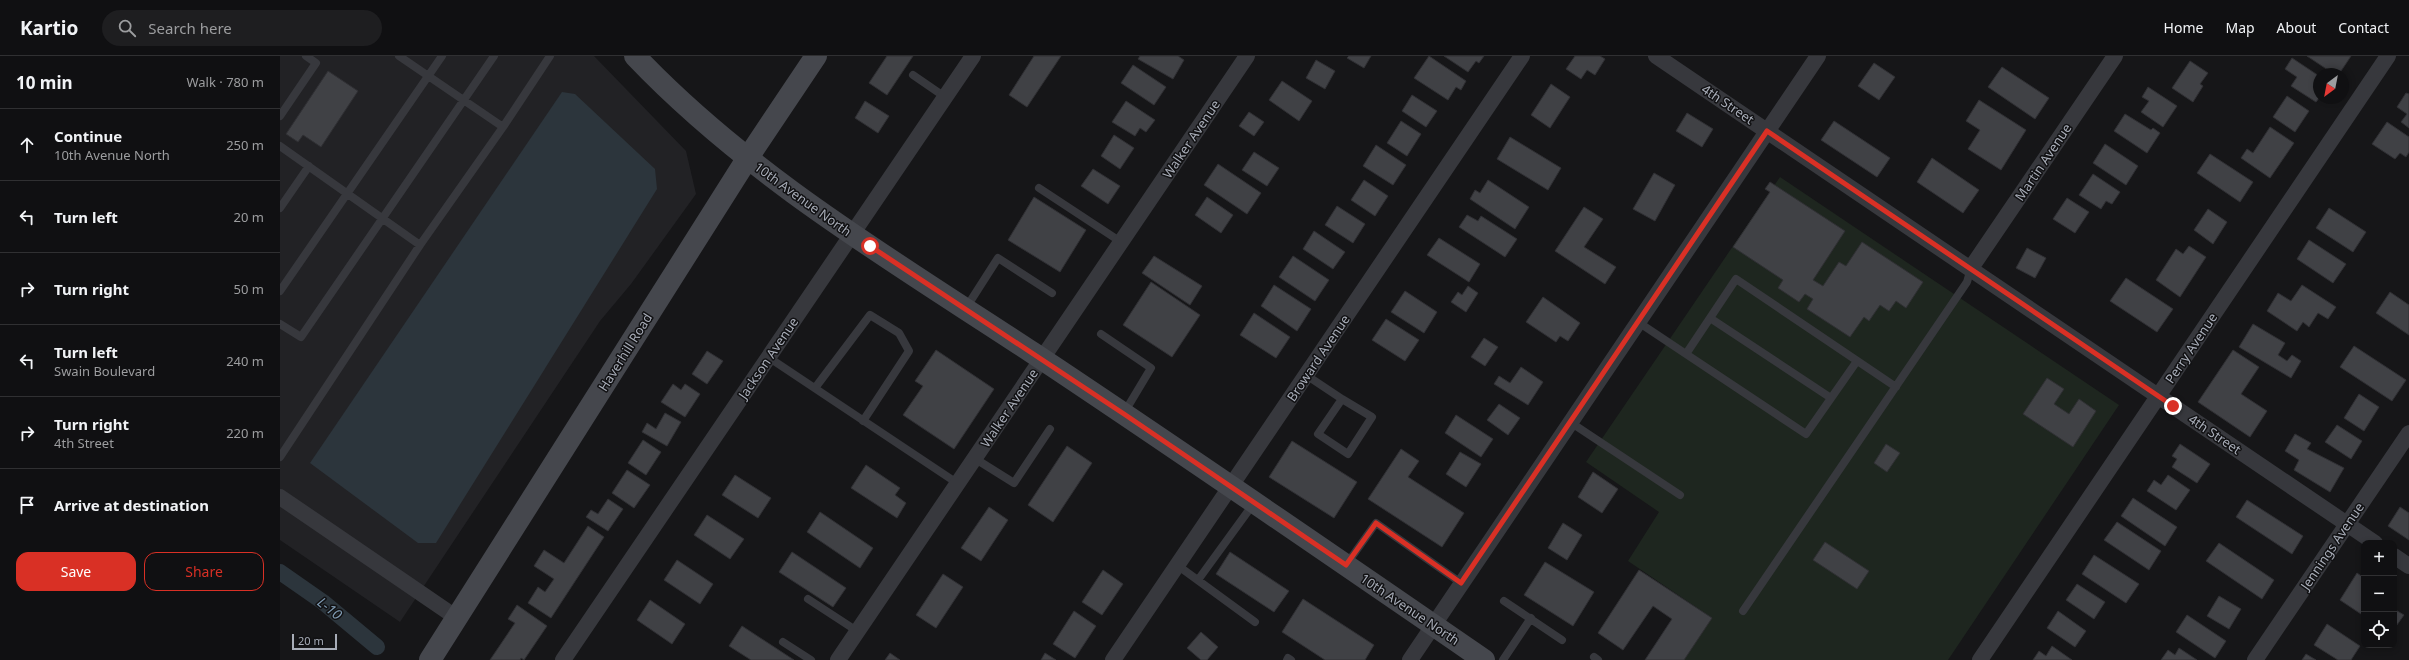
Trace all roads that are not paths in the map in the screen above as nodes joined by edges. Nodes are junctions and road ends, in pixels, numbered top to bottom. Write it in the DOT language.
graph roads {
  1 [pos="306,56"];
  2 [pos="399,56"];
  3 [pos="442,56"];
  4 [pos="494,56"];
  5 [pos="550,56"];
  6 [pos="635,56"];
  7 [pos="816,56"];
  8 [pos="973,56"];
  9 [pos="1247,56"];
  10 [pos="1522,56"];
  11 [pos="1656,56"];
  12 [pos="1818,56"];
  13 [pos="2115,56"];
  14 [pos="2388,56"];
  15 [pos="913,75"];
  16 [pos="428,76"];
  17 [pos="945,97"];
  18 [pos="464,100"];
  19 [pos="280,116"];
  20 [pos="504,127"];
  21 [pos="1767,131"];
  22 [pos="280,146"];
  23 [pos="747,160"];
  24 [pos="309,166"];
  25 [pos="1039,188"];
  26 [pos="347,193"];
  27 [pos="280,208"];
  28 [pos="384,219"];
  29 [pos="852,234"];
  30 [pos="1121,242"];
  31 [pos="420,245"];
  32 [pos="1971,268"];
  33 [pos="280,291"];
  34 [pos="1052,293"];
  35 [pos="965,309"];
  36 [pos="1710,318"];
  37 [pos="1638,322"];
  38 [pos="280,324"];
  39 [pos="1101,334"];
  40 [pos="1686,354"];
  41 [pos="768,357"];
  42 [pos="1042,359"];
  43 [pos="1857,361"];
  44 [pos="1306,374"];
  45 [pos="1896,387"];
  46 [pos="815,388"];
  47 [pos="2158,396"];
  48 [pos="1831,398"];
  49 [pos="1342,399"];
  50 [pos="1124,414"];
  51 [pos="863,420"];
  52 [pos="1570,422"];
  53 [pos="1050,429"];
  54 [pos="2409,433"];
  55 [pos="280,457"];
  56 [pos="974,458"];
  57 [pos="957,484"];
  58 [pos="1231,486"];
  59 [pos="1680,495"];
  60 [pos="280,497"];
  61 [pos="1255,503"];
  62 [pos="2347,524"];
  63 [pos="2371,540"];
  64 [pos="2397,558"];
  65 [pos="1177,565"];
  66 [pos="1346,565"];
  67 [pos="2409,566"];
  68 [pos="1198,580"];
  69 [pos="1461,583"];
  70 [pos="808,599"];
  71 [pos="1504,601"];
  72 [pos="1743,611"];
  73 [pos="456,618"];
  74 [pos="1531,618"];
  75 [pos="1255,622"];
  76 [pos="1433,625"];
  77 [pos="857,631"];
  78 [pos="1562,640"];
  79 [pos="783,642"];
  80 [pos="433,655"];
  81 [pos="563,660"];
  82 [pos="811,660"];
  83 [pos="838,660"];
  84 [pos="1113,660"];
  85 [pos="1287,660"];
  86 [pos="1291,660"];
  87 [pos="1410,660"];
  88 [pos="1484,660"];
  89 [pos="1503,660"];
  90 [pos="1980,660"];
  91 [pos="2255,660"];
  1 -- 19 [label="lane"];
  2 -- 16 [label="lane"];
  3 -- 16 [label="lane"];
  4 -- 18 [label="lane"];
  5 -- 20 [label="lane"];
  6 -- 23 [label="street, 10th Avenue North"];
  7 -- 23 [label="street, Haverhill Road"];
  8 -- 17 [label="street, Jackson Avenue"];
  9 -- 30 [label="street, Walker Avenue"];
  10 -- 44 [label="street, Broward Avenue"];
  11 -- 21 [label="street, 4th Street"];
  12 -- 21 [label="street"];
  13 -- 32 [label="street, Martin Avenue"];
  14 -- 47 [label="street, Perry Avenue"];
  15 -- 17 [label="lane"];
  16 -- 18 [label="lane"];
  16 -- 26 [label="lane"];
  17 -- 29 [label="street, Jackson Avenue"];
  18 -- 20 [label="lane"];
  18 -- 28 [label="lane"];
  20 -- 31 [label="lane"];
  21 -- 32 [label="street, 4th Street"];
  21 -- 37 [label="street"];
  22 -- 24 [label="lane"];
  23 -- 29 [label="street, 10th Avenue North"];
  23 -- 73 [label="street, Haverhill Road"];
  24 -- 26 [label="lane"];
  24 -- 27 [label="lane"];
  25 -- 30 [label="lane"];
  26 -- 28 [label="lane"];
  26 -- 33 [label="lane"];
  28 -- 31 [label="lane"];
  28 -- 38 [label="lane"];
  29 -- 35 [label="street, 10th Avenue North"];
  29 -- 41 [label="street, Jackson Avenue"];
  30 -- 42 [label="street, Walker Avenue"];
  31 -- 55 [label="lane"];
  32 -- 45 [label="lane"];
  32 -- 47 [label="street, 4th Street"];
  34 -- 35 [label="lane"];
  35 -- 42 [label="street, 10th Avenue North"];
  36 -- 40 [label="lane"];
  36 -- 43 [label="lane"];
  36 -- 48 [label="lane"];
  37 -- 40 [label="lane"];
  37 -- 52 [label="street"];
  39 -- 50 [label="lane"];
  40 -- 48 [label="lane"];
  41 -- 46 [label="lane"];
  41 -- 81 [label="street, Jackson Avenue"];
  42 -- 50 [label="street, 10th Avenue North"];
  42 -- 56 [label="street, Walker Avenue"];
  43 -- 45 [label="lane"];
  43 -- 48 [label="lane"];
  44 -- 49 [label="lane"];
  44 -- 58 [label="street, Broward Avenue"];
  45 -- 72 [label="lane"];
  46 -- 51 [label="lane"];
  46 -- 51 [label="lane"];
  47 -- 62 [label="street, 4th Street"];
  47 -- 90 [label="street, Perry Avenue"];
  49 -- 49 [label="lane"];
  50 -- 58 [label="street, 10th Avenue North"];
  51 -- 57 [label="lane"];
  52 -- 59 [label="lane"];
  52 -- 69 [label="street"];
  53 -- 56 [label="lane"];
  54 -- 62 [label="street, Jennings Avenue"];
  56 -- 57 [label="street, Walker Avenue"];
  57 -- 77 [label="street, Walker Avenue"];
  58 -- 61 [label="street, 10th Avenue North"];
  58 -- 65 [label="street, Broward Avenue"];
  60 -- 73 [label="street"];
  61 -- 66 [label="street, 10th Avenue North"];
  61 -- 68 [label="lane"];
  62 -- 63 [label="street, 4th Street"];
  62 -- 91 [label="street, Jennings Avenue"];
  64 -- 67 [label="street"];
  65 -- 68 [label="lane"];
  65 -- 84 [label="street, Broward Avenue"];
  66 -- 69 [label="lane"];
  66 -- 76 [label="street, 10th Avenue North"];
  68 -- 75 [label="lane"];
  69 -- 76 [label="street"];
  70 -- 77 [label="lane"];
  71 -- 74 [label="lane"];
  73 -- 80 [label="street, Haverhill Road"];
  74 -- 78 [label="lane"];
  74 -- 89 [label="lane"];
  76 -- 87 [label="street"];
  76 -- 88 [label="street, 10th Avenue North"];
  77 -- 83 [label="street, Walker Avenue"];
  79 -- 82 [label="lane"];
  85 -- 86 [label="lane"];
}
